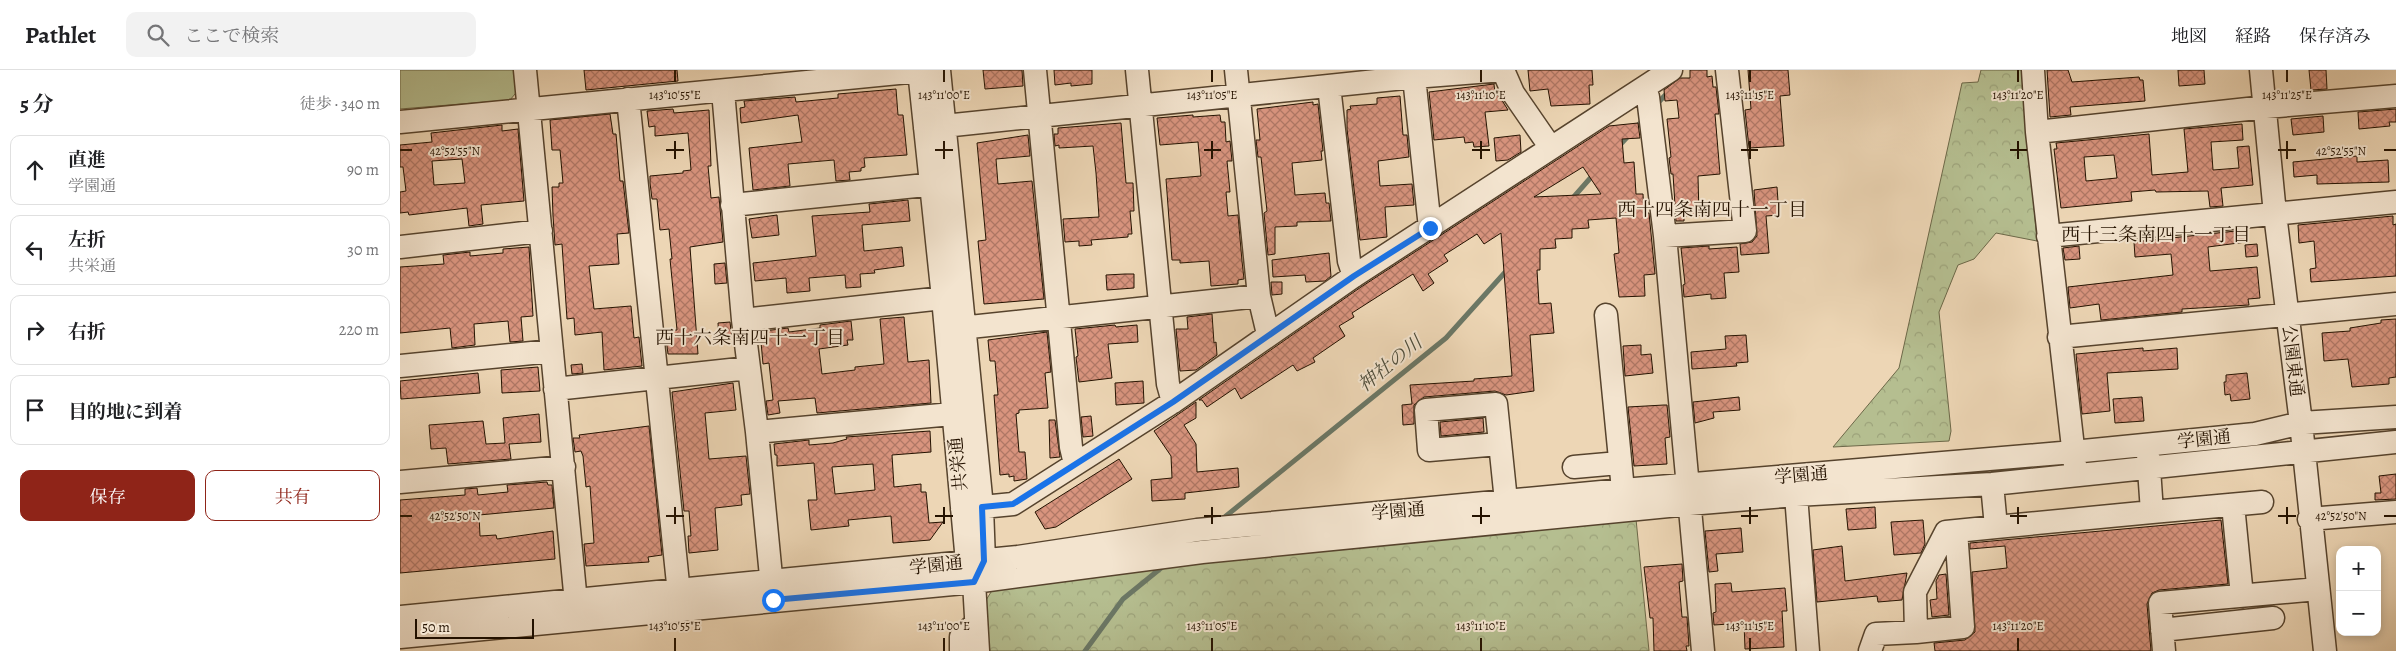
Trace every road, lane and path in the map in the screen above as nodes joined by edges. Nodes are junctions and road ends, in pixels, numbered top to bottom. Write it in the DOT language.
graph roads {
  1 [pos="525,70"];
  2 [pos="926,70"];
  3 [pos="1035,70"];
  4 [pos="1137,70"];
  5 [pos="1236,70"];
  6 [pos="1503,70"];
  7 [pos="1671,70"];
  8 [pos="1728,70"];
  9 [pos="2033,70"];
  10 [pos="2261,70"];
  11 [pos="801,76"];
  12 [pos="1414,77"];
  13 [pos="1329,86"];
  14 [pos="1644,88"];
  15 [pos="723,91"];
  16 [pos="1238,95"];
  17 [pos="2396,96"];
  18 [pos="628,99"];
  19 [pos="1141,106"];
  20 [pos="2266,107"];
  21 [pos="528,110"];
  22 [pos="1040,116"];
  23 [pos="400,122"];
  24 [pos="935,127"];
  25 [pos="2037,132"];
  26 [pos="1551,148"];
  27 [pos="940,184"];
  28 [pos="2396,202"];
  29 [pos="732,205"];
  30 [pos="2275,214"];
  31 [pos="1430,228"];
  32 [pos="541,231"];
  33 [pos="1665,236"];
  34 [pos="2048,236"];
  35 [pos="400,247"];
  36 [pos="1354,276"];
  37 [pos="1259,296"];
  38 [pos="943,298"];
  39 [pos="2396,304"];
  40 [pos="1161,306"];
  41 [pos="2287,314"];
  42 [pos="1606,315"];
  43 [pos="1058,317"];
  44 [pos="743,320"];
  45 [pos="955,329"];
  46 [pos="1268,334"];
  47 [pos="2059,337"];
  48 [pos="552,351"];
  49 [pos="400,366"];
  50 [pos="749,368"];
  51 [pos="656,377"];
  52 [pos="555,389"];
  53 [pos="1173,402"];
  54 [pos="952,414"];
  55 [pos="2396,417"];
  56 [pos="2301,423"];
  57 [pos="758,432"];
  58 [pos="2396,442"];
  59 [pos="1499,444"];
  60 [pos="2147,444"];
  61 [pos="2303,451"];
  62 [pos="2073,452"];
  63 [pos="1620,463"];
  64 [pos="1075,464"];
  65 [pos="564,467"];
  66 [pos="1574,467"];
  67 [pos="2149,469"];
  68 [pos="2076,476"];
  69 [pos="400,482"];
  70 [pos="1992,484"];
  71 [pos="1623,490"];
  72 [pos="1688,494"];
  73 [pos="1796,495"];
  74 [pos="1506,501"];
  75 [pos="2262,502"];
  76 [pos="2233,505"];
  77 [pos="972,508"];
  78 [pos="2152,512"];
  79 [pos="2396,512"];
  80 [pos="2309,519"];
  81 [pos="1996,527"];
  82 [pos="1956,531"];
  83 [pos="975,568"];
  84 [pos="2318,589"];
  85 [pos="772,590"];
  86 [pos="2233,597"];
  87 [pos="679,599"];
  88 [pos="577,609"];
  89 [pos="400,617"];
  90 [pos="2273,618"];
  91 [pos="2227,623"];
  92 [pos="976,624"];
  93 [pos="1916,632"];
  94 [pos="400,636"];
  95 [pos="2163,640"];
  96 [pos="961,651"];
  97 [pos="978,651"];
  98 [pos="1703,651"];
  99 [pos="1808,651"];
  100 [pos="1870,651"];
  101 [pos="2325,651"];
  1 -- 21 [label="street"];
  2 -- 11 [label="street"];
  2 -- 24 [label="street, 共栄通"];
  3 -- 22 [label="street"];
  4 -- 19 [label="street"];
  5 -- 16 [label="street"];
  6 -- 12 [label="street"];
  6 -- 26 [label="street"];
  7 -- 14 [label="street"];
  8 -- 33 [label="street"];
  9 -- 25 [label="street"];
  10 -- 20 [label="street, 公園東通"];
  11 -- 15 [label="street"];
  12 -- 13 [label="street"];
  12 -- 31 [label="street"];
  13 -- 16 [label="street"];
  13 -- 36 [label="street"];
  14 -- 26 [label="street"];
  14 -- 33 [label="street"];
  15 -- 18 [label="street"];
  15 -- 29 [label="street"];
  16 -- 19 [label="street"];
  16 -- 37 [label="street"];
  17 -- 20 [label="street"];
  18 -- 21 [label="street"];
  18 -- 51 [label="street"];
  19 -- 22 [label="street"];
  19 -- 40 [label="street"];
  20 -- 25 [label="street"];
  20 -- 30 [label="street, 公園東通"];
  21 -- 23 [label="street"];
  21 -- 32 [label="street"];
  22 -- 24 [label="street"];
  22 -- 43 [label="street"];
  24 -- 27 [label="street, 共栄通"];
  25 -- 34 [label="street"];
  26 -- 31 [label="street"];
  27 -- 29 [label="street"];
  27 -- 38 [label="street, 共栄通"];
  27 -- 45 [label="street, 共栄通"];
  28 -- 30 [label="street"];
  29 -- 44 [label="street"];
  30 -- 34 [label="street"];
  30 -- 41 [label="street, 公園東通"];
  31 -- 36 [label="street"];
  32 -- 35 [label="street"];
  32 -- 48 [label="street"];
  33 -- 72 [label="street"];
  34 -- 47 [label="street"];
  36 -- 46 [label="street"];
  37 -- 40 [label="street"];
  37 -- 46 [label="street"];
  38 -- 44 [label="street"];
  38 -- 45 [label="street, 共栄通"];
  39 -- 41 [label="street"];
  40 -- 43 [label="street"];
  40 -- 53 [label="street"];
  41 -- 47 [label="street"];
  41 -- 56 [label="street, 公園東通"];
  42 -- 63 [label="street"];
  43 -- 45 [label="street"];
  43 -- 64 [label="street"];
  44 -- 50 [label="street"];
  45 -- 54 [label="street, 共栄通"];
  45 -- 77 [label="street, 共栄通"];
  46 -- 53 [label="street"];
  47 -- 62 [label="street"];
  48 -- 49 [label="street"];
  48 -- 52 [label="street"];
  50 -- 51 [label="street"];
  50 -- 57 [label="street"];
  51 -- 52 [label="street"];
  51 -- 87 [label="street"];
  52 -- 65 [label="street"];
  53 -- 64 [label="street"];
  54 -- 57 [label="street"];
  54 -- 77 [label="street, 共栄通"];
  55 -- 56 [label="street, 学園通"];
  56 -- 60 [label="street, 学園通"];
  56 -- 61 [label="street, 公園東通"];
  57 -- 85 [label="street"];
  58 -- 61 [label="street, 学園通"];
  59 -- 74 [label="street"];
  60 -- 62 [label="street, 学園通"];
  60 -- 67 [label="street"];
  61 -- 67 [label="street, 学園通"];
  61 -- 80 [label="street, 公園東通"];
  62 -- 68 [label="street"];
  62 -- 72 [label="street, 学園通"];
  63 -- 66 [label="street"];
  63 -- 71 [label="street"];
  64 -- 77 [label="street"];
  65 -- 69 [label="street"];
  65 -- 88 [label="street"];
  67 -- 68 [label="street, 学園通"];
  67 -- 78 [label="street"];
  68 -- 70 [label="street, 学園通"];
  70 -- 73 [label="street, 学園通"];
  70 -- 81 [label="street"];
  71 -- 72 [label="street, 学園通"];
  71 -- 74 [label="street, 学園通"];
  72 -- 73 [label="street, 学園通"];
  72 -- 83 [label="street, 学園通"];
  72 -- 98 [label="street"];
  73 -- 99 [label="street"];
  74 -- 83 [label="street, 学園通"];
  75 -- 76 [label="street"];
  76 -- 78 [label="street"];
  76 -- 86 [label="street"];
  77 -- 83 [label="street, 共栄通"];
  78 -- 81 [label="street"];
  79 -- 80 [label="street"];
  80 -- 84 [label="street, 公園東通"];
  81 -- 82 [label="street"];
  82 -- 93 [label="street"];
  82 -- 93 [label="street"];
  83 -- 85 [label="street, 学園通"];
  83 -- 92 [label="street, 共栄通"];
  84 -- 86 [label="street"];
  84 -- 101 [label="street, 公園東通"];
  85 -- 87 [label="street, 学園通"];
  86 -- 91 [label="street"];
  86 -- 95 [label="street"];
  87 -- 88 [label="street, 学園通"];
  88 -- 89 [label="street, 学園通"];
  88 -- 94 [label="street, 学園通"];
  90 -- 91 [label="street"];
  91 -- 95 [label="street"];
  92 -- 96 [label="street"];
  92 -- 97 [label="street, 共栄通"];
  93 -- 100 [label="street"];
}
